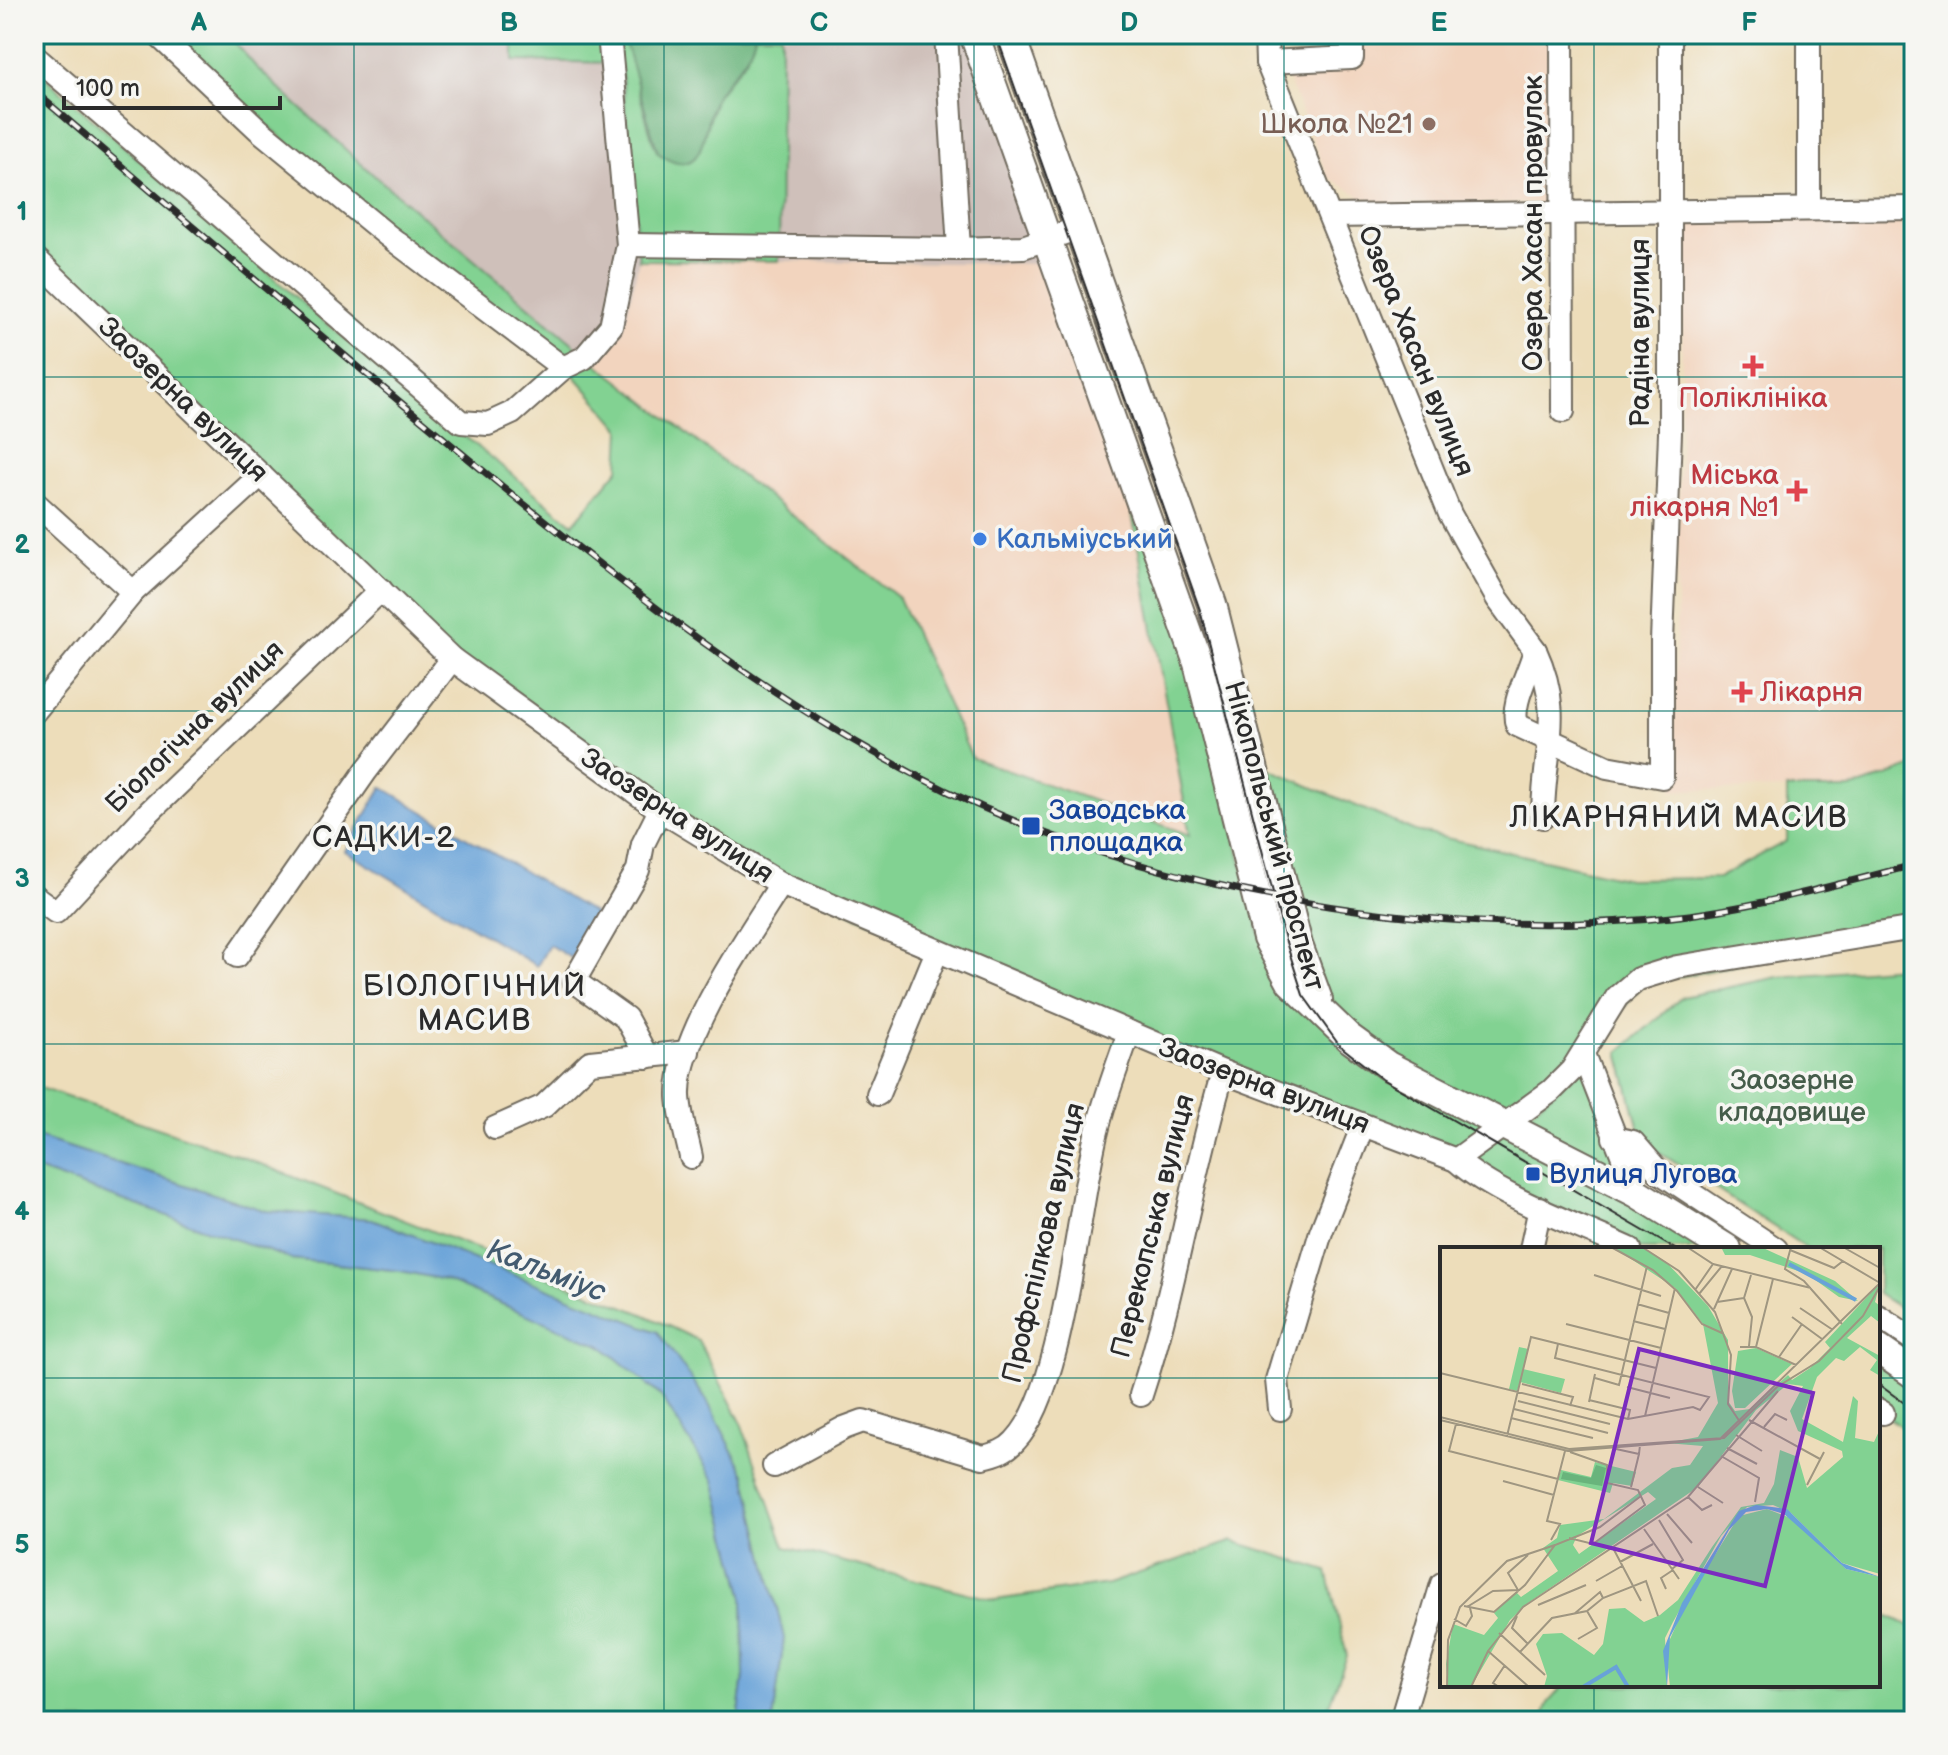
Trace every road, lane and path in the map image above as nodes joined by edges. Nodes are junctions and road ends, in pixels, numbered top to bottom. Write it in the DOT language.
graph roads {
  1 [pos="157,34"];
  2 [pos="609,34"];
  3 [pos="946,34"];
  4 [pos="974,34"];
  5 [pos="1010,34"];
  6 [pos="1266,34"];
  7 [pos="1352,34"];
  8 [pos="1562,34"];
  9 [pos="1670,34"];
  10 [pos="1809,34"];
  11 [pos="34,56"];
  12 [pos="1267,62"];
  13 [pos="1914,208"];
  14 [pos="1809,209"];
  15 [pos="1671,211"];
  16 [pos="1563,213"];
  17 [pos="1330,216"];
  18 [pos="1079,228"];
  19 [pos="1047,239"];
  20 [pos="628,245"];
  21 [pos="959,249"];
  22 [pos="34,257"];
  23 [pos="563,368"];
  24 [pos="1563,411"];
  25 [pos="261,475"];
  26 [pos="34,502"];
  27 [pos="381,590"];
  28 [pos="133,592"];
  29 [pos="1535,650"];
  30 [pos="452,659"];
  31 [pos="34,712"];
  32 [pos="1550,740"];
  33 [pos="660,810"];
  34 [pos="1543,817"];
  35 [pos="781,884"];
  36 [pos="34,896"];
  37 [pos="1914,928"];
  38 [pos="937,951"];
  39 [pos="237,956"];
  40 [pos="1323,1012"];
  41 [pos="1129,1032"];
  42 [pos="688,1052"];
  43 [pos="1583,1054"];
  44 [pos="647,1057"];
  45 [pos="1223,1072"];
  46 [pos="878,1094"];
  47 [pos="1363,1125"];
  48 [pos="1504,1125"];
  49 [pos="495,1128"];
  50 [pos="1614,1138"];
  51 [pos="691,1157"];
  52 [pos="1456,1160"];
  53 [pos="1637,1193"];
  54 [pos="1540,1208"];
  55 [pos="1531,1247"];
  56 [pos="1626,1247"];
  57 [pos="1724,1247"];
  58 [pos="1773,1247"];
  59 [pos="1880,1317"];
  60 [pos="1914,1340"];
  61 [pos="1880,1350"];
  62 [pos="1914,1374"];
  63 [pos="1141,1395"];
  64 [pos="1280,1409"];
  65 [pos="774,1466"];
  66 [pos="1440,1591"];
  67 [pos="1401,1721"];
  1 -- 23 [label="street"];
  2 -- 20 [label="street"];
  3 -- 21 [label="street"];
  4 -- 19 [label="main road, Нікопольський проспект"];
  5 -- 18 [label="main road, Нікопольський проспект"];
  6 -- 12 [label="street"];
  7 -- 12 [label="street"];
  8 -- 16 [label="street, Озера Хасан провулок"];
  9 -- 15 [label="street, Радіна вулиця"];
  10 -- 14 [label="street"];
  11 -- 23 [label="street"];
  12 -- 17 [label="street, Озера Хасан вулиця"];
  13 -- 14 [label="street"];
  14 -- 15 [label="street"];
  15 -- 16 [label="street"];
  15 -- 32 [label="street, Радіна вулиця"];
  16 -- 17 [label="street"];
  16 -- 24 [label="street, Озера Хасан провулок"];
  17 -- 29 [label="street, Озера Хасан вулиця"];
  18 -- 19 [label="street"];
  18 -- 40 [label="main road, Нікопольський проспект"];
  19 -- 21 [label="street"];
  19 -- 40 [label="main road, Нікопольський проспект"];
  20 -- 21 [label="street"];
  20 -- 23 [label="street"];
  22 -- 25 [label="street, Заозерна вулиця"];
  25 -- 27 [label="street, Заозерна вулиця"];
  25 -- 28 [label="street"];
  26 -- 28 [label="street"];
  27 -- 30 [label="street, Заозерна вулиця"];
  27 -- 36 [label="street, Біологічна вулиця"];
  28 -- 31 [label="street"];
  29 -- 32 [label="street, Озера Хасан вулиця"];
  29 -- 32 [label="street"];
  30 -- 33 [label="street, Заозерна вулиця"];
  30 -- 39 [label="street"];
  32 -- 34 [label="street, Озера Хасан вулиця"];
  33 -- 35 [label="street, Заозерна вулиця"];
  33 -- 44 [label="street"];
  35 -- 38 [label="street, Заозерна вулиця"];
  35 -- 42 [label="street"];
  37 -- 43 [label="street"];
  38 -- 41 [label="street, Заозерна вулиця"];
  38 -- 46 [label="street"];
  40 -- 48 [label="main road"];
  41 -- 45 [label="street, Заозерна вулиця"];
  41 -- 65 [label="street, Профспілкова вулиця"];
  42 -- 44 [label="street"];
  42 -- 51 [label="street"];
  43 -- 48 [label="street"];
  43 -- 50 [label="street"];
  44 -- 49 [label="street"];
  45 -- 47 [label="street, Заозерна вулиця"];
  45 -- 63 [label="street, Перекопська вулиця"];
  47 -- 52 [label="street, Заозерна вулиця"];
  47 -- 64 [label="street"];
  48 -- 52 [label="street"];
  48 -- 53 [label="main road"];
  50 -- 53 [label="street"];
  50 -- 58 [label="street"];
  52 -- 54 [label="street, Заозерна вулиця"];
  53 -- 57 [label="main road"];
  54 -- 55 [label="street"];
  54 -- 56 [label="street, Заозерна вулиця"];
  59 -- 60 [label="street"];
  61 -- 62 [label="main road"];
  66 -- 67 [label="street"];
}
